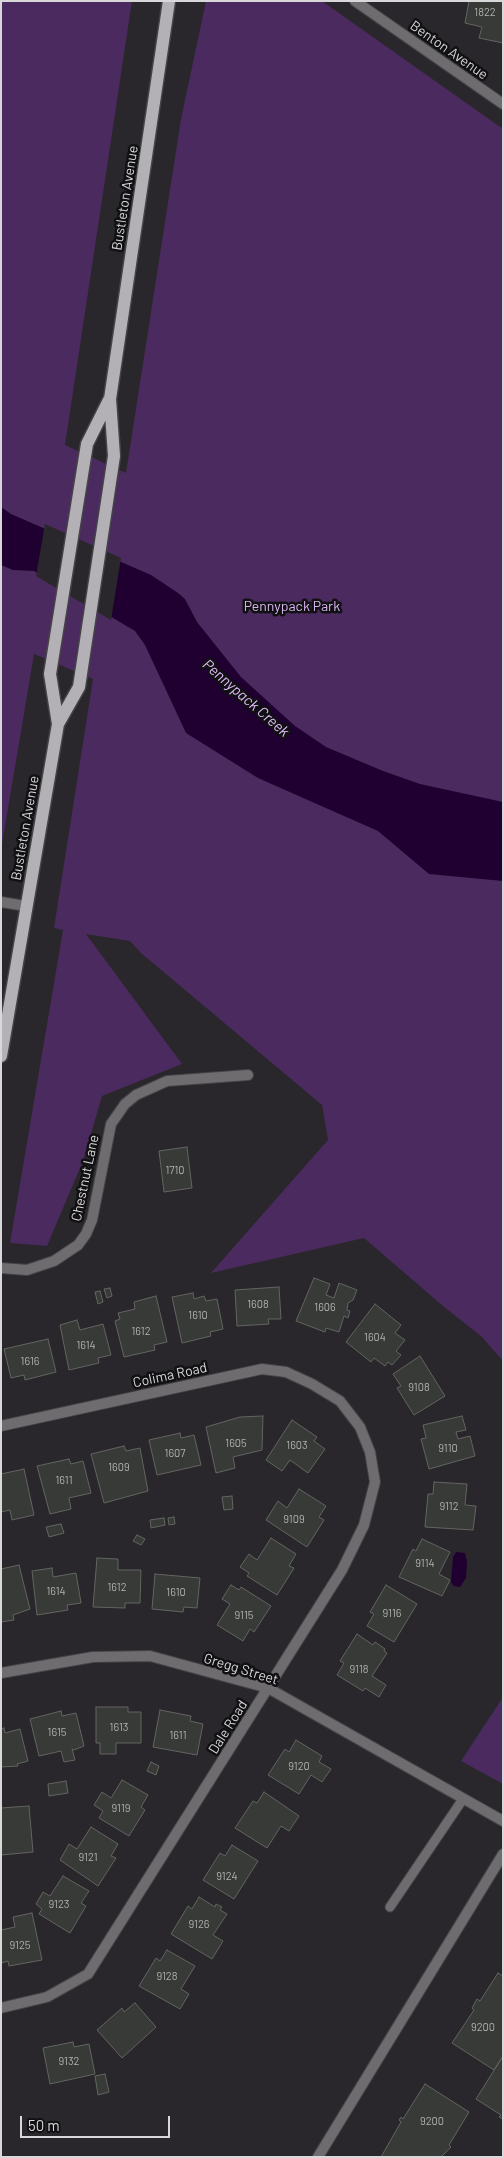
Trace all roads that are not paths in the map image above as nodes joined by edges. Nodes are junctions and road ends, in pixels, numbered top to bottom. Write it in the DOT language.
graph roads {
  1 [pos="169,1"];
  2 [pos="355,1"];
  3 [pos="503,104"];
  4 [pos="110,399"];
  5 [pos="58,724"];
  6 [pos="1,902"];
  7 [pos="26,906"];
  8 [pos="1,1056"];
  9 [pos="248,1075"];
  10 [pos="1,1268"];
  11 [pos="340,1401"];
  12 [pos="1,1426"];
  13 [pos="1,1673"];
  14 [pos="268,1688"];
  15 [pos="463,1799"];
  16 [pos="503,1821"];
  17 [pos="503,1854"];
  18 [pos="390,1907"];
  19 [pos="1,2008"];
  20 [pos="318,2157"];
  1 -- 4 [label="main road, Bustleton Avenue"];
  2 -- 3 [label="street, Benton Avenue"];
  4 -- 5 [label="main road, Bustleton Avenue"];
  4 -- 5 [label="main road, Bustleton Avenue"];
  5 -- 7 [label="main road, Bustleton Avenue"];
  6 -- 7 [label="street"];
  7 -- 8 [label="main road, Bustleton Avenue"];
  9 -- 10 [label="street, Chestnut Lane"];
  11 -- 12 [label="street, Colima Road"];
  11 -- 14 [label="street, Dale Road"];
  13 -- 14 [label="street, Gregg Street"];
  14 -- 15 [label="street, Gregg Street"];
  14 -- 19 [label="street, Dale Road"];
  15 -- 16 [label="street, Gregg Street"];
  15 -- 18 [label="lane"];
  17 -- 20 [label="street"];
}
